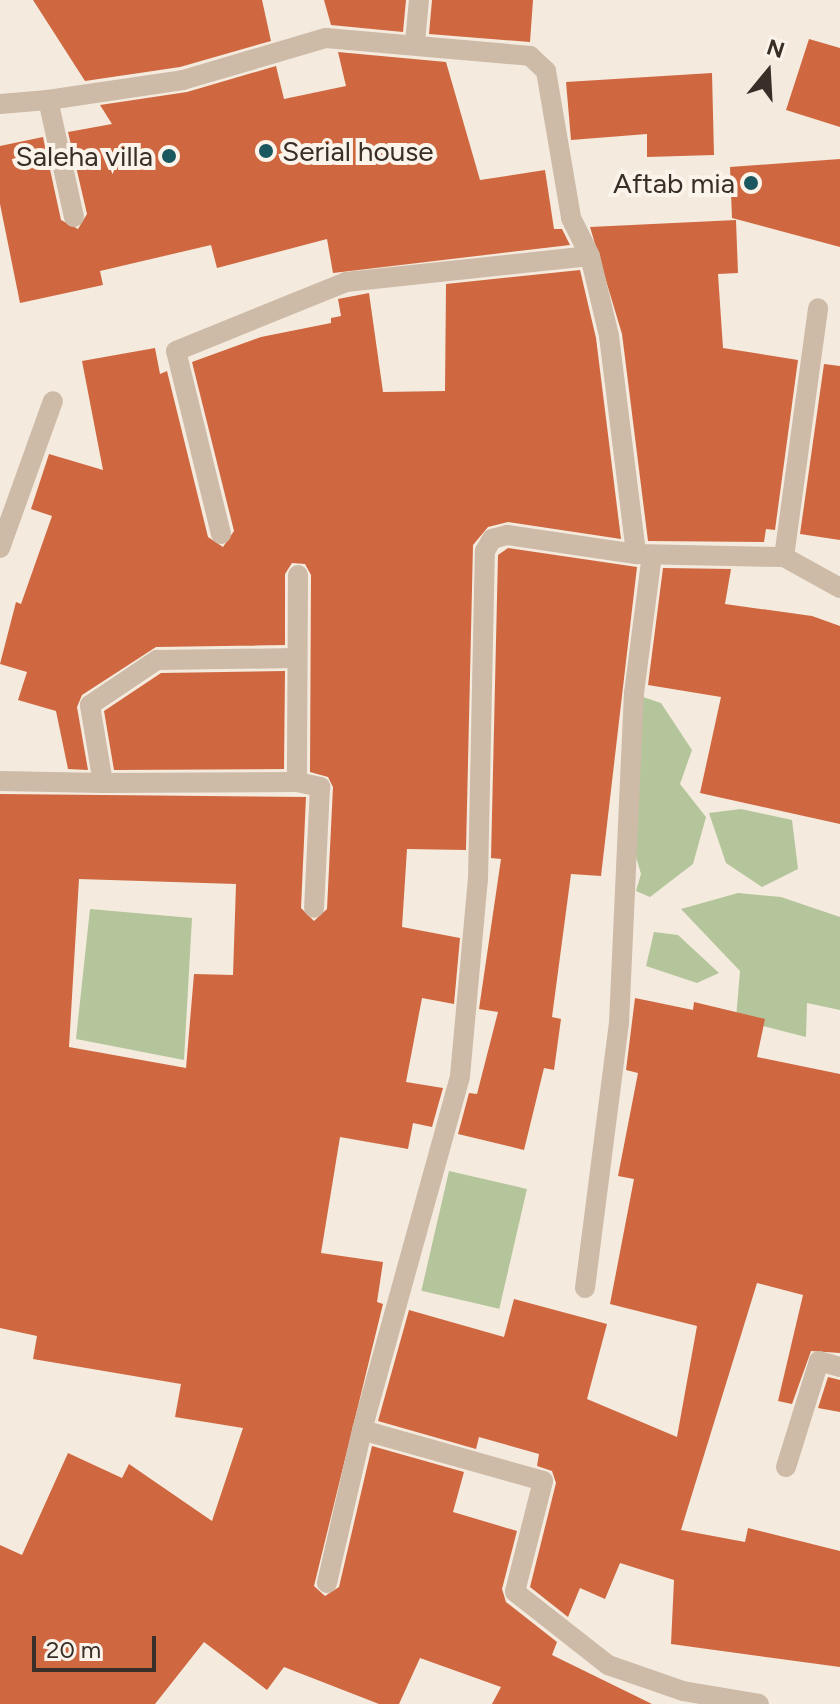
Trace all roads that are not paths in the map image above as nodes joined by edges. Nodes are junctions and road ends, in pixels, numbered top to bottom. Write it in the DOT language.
graph roads {
  1 [pos="419,0"];
  2 [pos="415,42"];
  3 [pos="48,100"];
  4 [pos="0,104"];
  5 [pos="74,217"];
  6 [pos="590,256"];
  7 [pos="818,308"];
  8 [pos="53,401"];
  9 [pos="221,534"];
  10 [pos="0,548"];
  11 [pos="644,555"];
  12 [pos="784,557"];
  13 [pos="298,575"];
  14 [pos="840,588"];
  15 [pos="297,658"];
  16 [pos="0,781"];
  17 [pos="297,782"];
  18 [pos="103,783"];
  19 [pos="314,908"];
  20 [pos="585,1288"];
  21 [pos="840,1367"];
  22 [pos="362,1430"];
  23 [pos="786,1467"];
  24 [pos="327,1583"];
  25 [pos="759,1704"];
  1 -- 2 [label="street"];
  2 -- 3 [label="street"];
  2 -- 6 [label="street"];
  3 -- 4 [label="street"];
  3 -- 5 [label="street"];
  6 -- 9 [label="street"];
  6 -- 11 [label="street"];
  7 -- 12 [label="street"];
  8 -- 10 [label="street"];
  11 -- 12 [label="street"];
  11 -- 20 [label="street"];
  11 -- 22 [label="street"];
  12 -- 14 [label="street"];
  13 -- 15 [label="street"];
  15 -- 17 [label="street"];
  15 -- 18 [label="street"];
  16 -- 18 [label="street"];
  17 -- 18 [label="street"];
  17 -- 19 [label="street"];
  21 -- 23 [label="street"];
  22 -- 24 [label="street"];
  22 -- 25 [label="street"];
}
